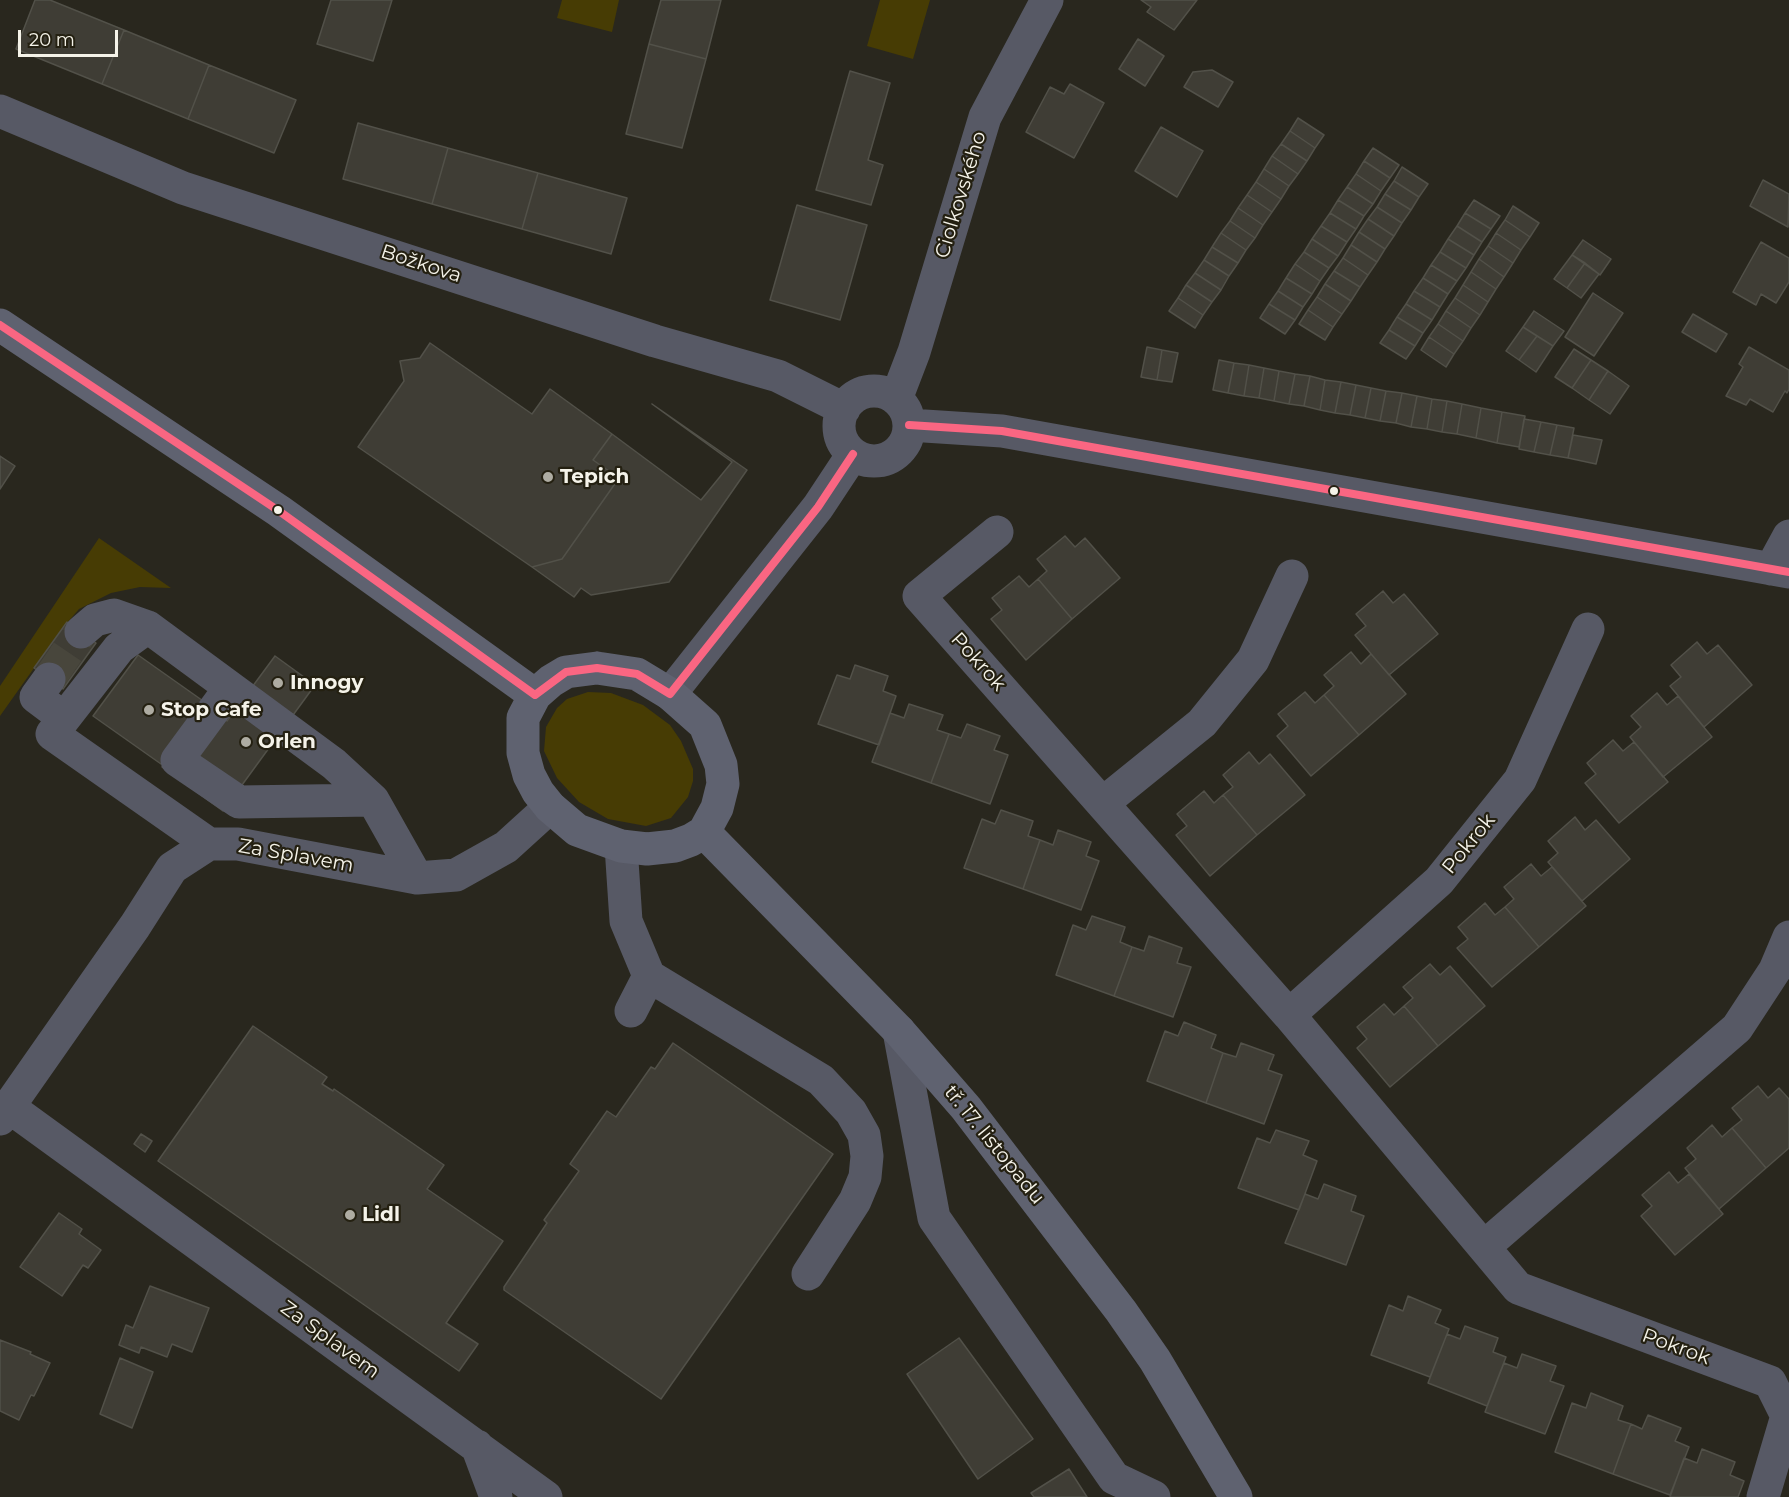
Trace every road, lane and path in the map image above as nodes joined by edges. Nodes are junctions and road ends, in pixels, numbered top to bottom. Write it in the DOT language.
graph roads {
  1 [pos="1047,0"];
  2 [pos="0,111"];
  3 [pos="0,325"];
  4 [pos="844,409"];
  5 [pos="903,412"];
  6 [pos="853,454"];
  7 [pos="997,532"];
  8 [pos="1789,536"];
  9 [pos="1780,570"];
  10 [pos="1292,576"];
  11 [pos="148,627"];
  12 [pos="1588,629"];
  13 [pos="81,632"];
  14 [pos="49,679"];
  15 [pos="230,688"];
  16 [pos="670,694"];
  17 [pos="535,695"];
  18 [pos="64,718"];
  19 [pos="374,800"];
  20 [pos="1103,803"];
  21 [pos="550,807"];
  22 [pos="704,832"];
  23 [pos="209,844"];
  24 [pos="621,846"];
  25 [pos="417,878"];
  26 [pos="1789,937"];
  27 [pos="649,976"];
  28 [pos="631,1011"];
  29 [pos="1289,1015"];
  30 [pos="899,1031"];
  31 [pos="4,1113"];
  32 [pos="1485,1246"];
  33 [pos="808,1274"];
  34 [pos="477,1446"];
  35 [pos="496,1497"];
  36 [pos="546,1497"];
  37 [pos="1154,1497"];
  38 [pos="1236,1497"];
  39 [pos="1763,1497"];
  1 -- 5 [label="street, Ciolkovského"];
  2 -- 4 [label="street, Božkova"];
  3 -- 17 [label="main road"];
  4 -- 5 [label="street"];
  4 -- 6 [label="street"];
  5 -- 6 [label="street"];
  5 -- 9 [label="street"];
  6 -- 16 [label="street"];
  7 -- 20 [label="street, Pokrok"];
  8 -- 9 [label="street"];
  10 -- 20 [label="street"];
  11 -- 13 [label="street"];
  11 -- 15 [label="street"];
  11 -- 18 [label="street"];
  12 -- 29 [label="street, Pokrok"];
  14 -- 18 [label="street"];
  15 -- 19 [label="street"];
  15 -- 19 [label="street"];
  16 -- 17 [label="main road"];
  16 -- 22 [label="main road"];
  17 -- 21 [label="main road"];
  18 -- 23 [label="street"];
  19 -- 25 [label="street"];
  20 -- 29 [label="street, Pokrok"];
  21 -- 24 [label="main road"];
  21 -- 25 [label="street, Za Splavem"];
  22 -- 24 [label="main road"];
  22 -- 30 [label="main road, tř. 17. listopadu"];
  23 -- 25 [label="street, Za Splavem"];
  23 -- 31 [label="street, Za Splavem"];
  24 -- 27 [label="street"];
  26 -- 32 [label="street"];
  27 -- 28 [label="street"];
  27 -- 33 [label="street"];
  29 -- 32 [label="street, Pokrok"];
  30 -- 37 [label="street"];
  30 -- 38 [label="main road, tř. 17. listopadu"];
  31 -- 34 [label="street, Za Splavem"];
  32 -- 39 [label="street, Pokrok"];
  34 -- 35 [label="street"];
  34 -- 36 [label="street, Za Splavem"];
}
